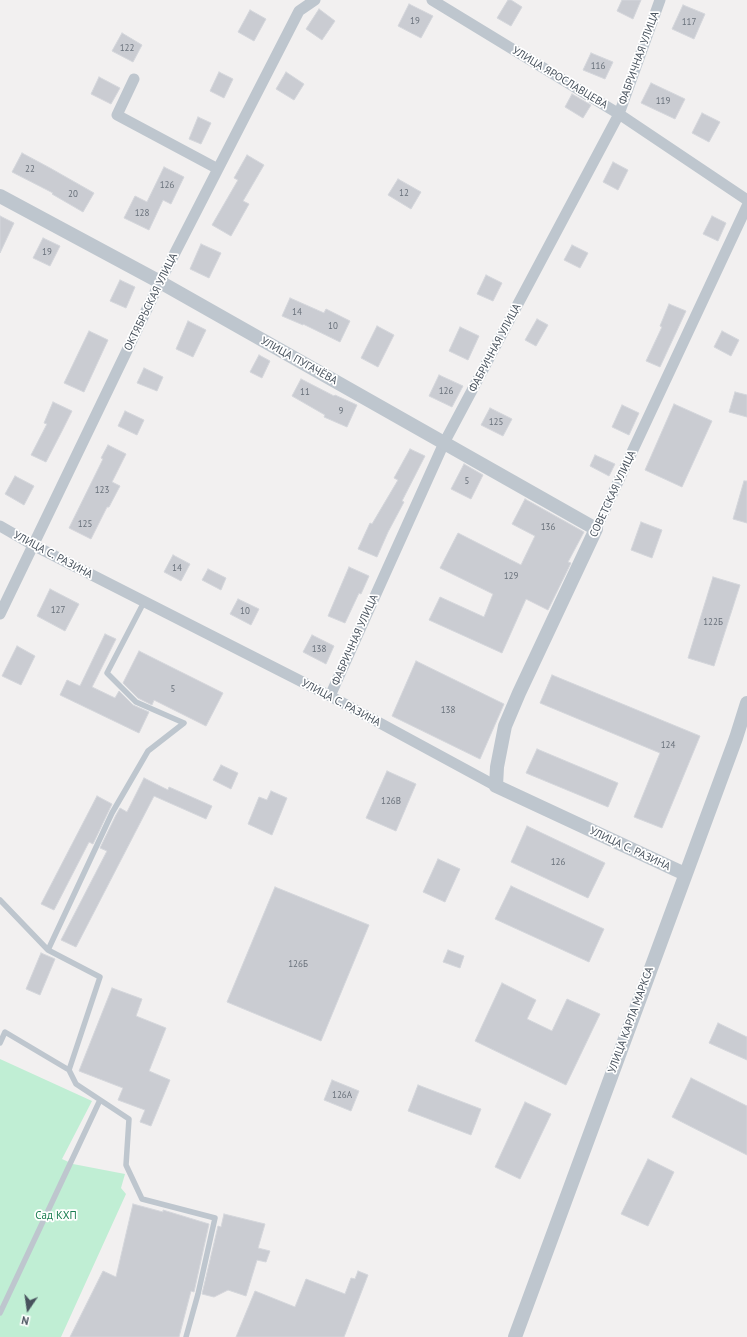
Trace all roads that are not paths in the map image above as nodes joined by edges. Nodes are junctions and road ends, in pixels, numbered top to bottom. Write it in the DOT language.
graph roads {
  1 [pos="316,0"];
  2 [pos="432,0"];
  3 [pos="660,0"];
  4 [pos="134,79"];
  5 [pos="619,114"];
  6 [pos="218,170"];
  7 [pos="0,196"];
  8 [pos="747,200"];
  9 [pos="747,206"];
  10 [pos="160,282"];
  11 [pos="444,443"];
  12 [pos="0,526"];
  13 [pos="596,529"];
  14 [pos="33,545"];
  15 [pos="144,602"];
  16 [pos="0,614"];
  17 [pos="330,696"];
  18 [pos="747,703"];
  19 [pos="496,786"];
  20 [pos="685,874"];
  21 [pos="0,900"];
  22 [pos="48,950"];
  23 [pos="2,1030"];
  24 [pos="0,1043"];
  25 [pos="69,1070"];
  26 [pos="100,1100"];
  27 [pos="0,1313"];
  28 [pos="186,1337"];
  29 [pos="515,1337"];
  1 -- 6 [label="street, ОКТЯБРЬСКАЯ УЛИЦА"];
  2 -- 5 [label="street, УЛИЦА ЯРОСЛАВЦЕВА"];
  3 -- 5 [label="street, ФАБРИЧНАЯ УЛИЦА"];
  4 -- 6 [label="street"];
  5 -- 8 [label="street, УЛИЦА ЯРОСЛАВЦЕВА"];
  5 -- 11 [label="street, ФАБРИЧНАЯ УЛИЦА"];
  6 -- 10 [label="street, ОКТЯБРЬСКАЯ УЛИЦА"];
  7 -- 10 [label="street, УЛИЦА ПУГАЧЁВА"];
  9 -- 13 [label="street, СОВЕТСКАЯ УЛИЦА"];
  10 -- 11 [label="street, УЛИЦА ПУГАЧЁВА"];
  10 -- 14 [label="street, ОКТЯБРЬСКАЯ УЛИЦА"];
  11 -- 13 [label="street, УЛИЦА ПУГАЧЁВА"];
  11 -- 17 [label="street, ФАБРИЧНАЯ УЛИЦА"];
  12 -- 14 [label="street, УЛИЦА С. РАЗИНА"];
  13 -- 19 [label="street, СОВЕТСКАЯ УЛИЦА"];
  14 -- 15 [label="street, УЛИЦА С. РАЗИНА"];
  14 -- 16 [label="street, ОКТЯБРЬСКАЯ УЛИЦА"];
  15 -- 17 [label="street, УЛИЦА С. РАЗИНА"];
  15 -- 22 [label="lane"];
  17 -- 19 [label="street, УЛИЦА С. РАЗИНА"];
  18 -- 20 [label="street, УЛИЦА КАРЛА МАРКСА"];
  19 -- 20 [label="street, УЛИЦА С. РАЗИНА"];
  20 -- 29 [label="street, УЛИЦА КАРЛА МАРКСА"];
  21 -- 22 [label="lane"];
  22 -- 25 [label="lane"];
  23 -- 24 [label="lane"];
  23 -- 25 [label="lane"];
  25 -- 26 [label="lane"];
  26 -- 27 [label="lane"];
  26 -- 28 [label="lane"];
}
